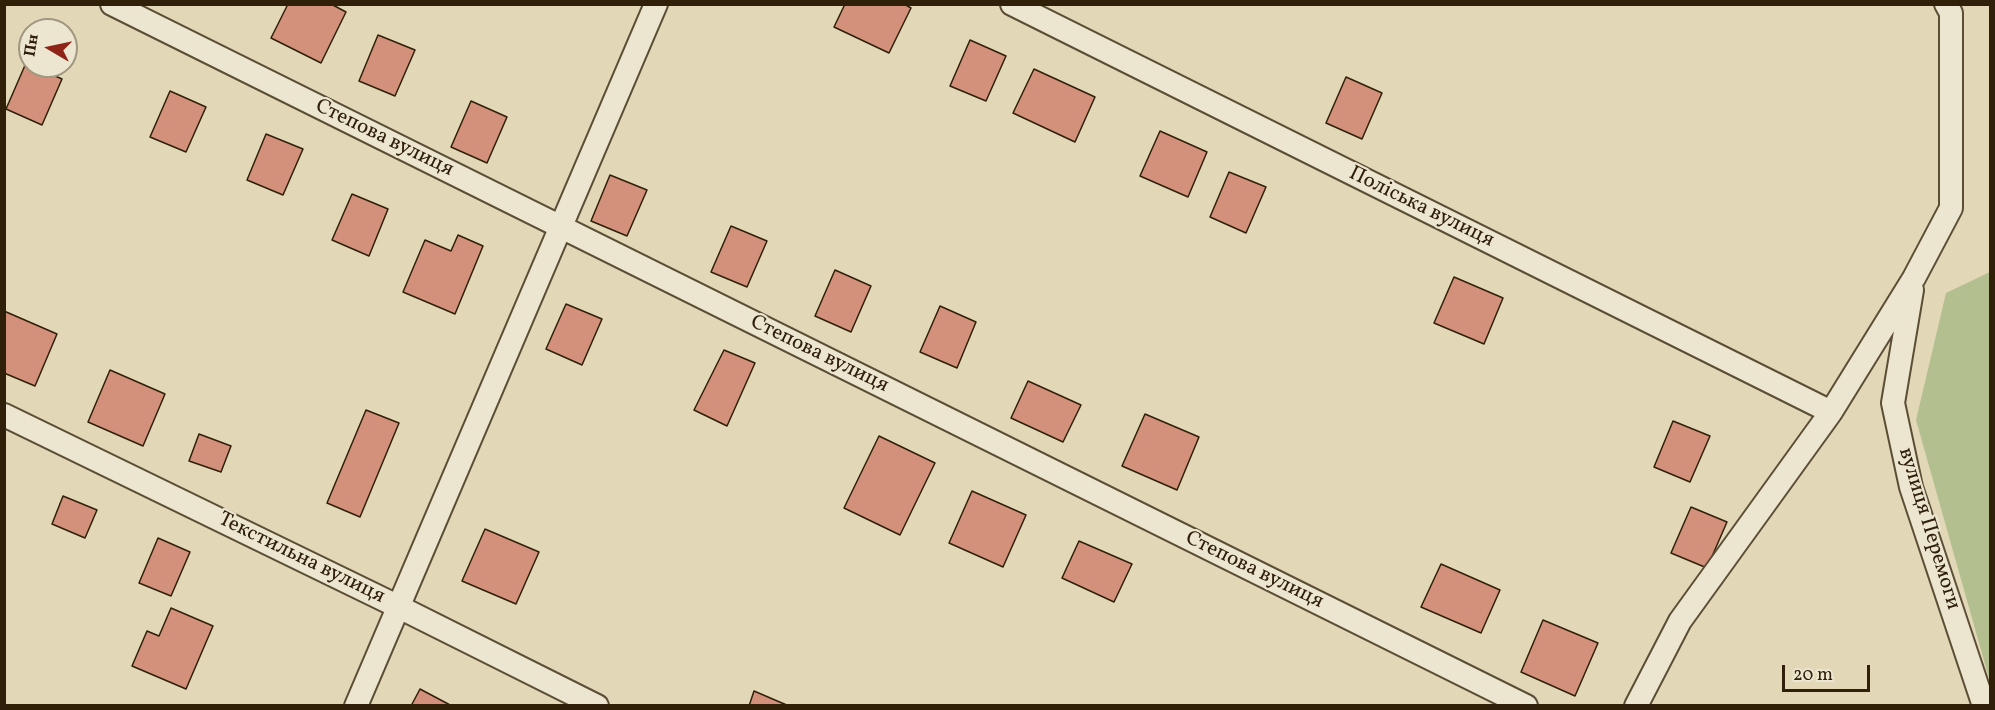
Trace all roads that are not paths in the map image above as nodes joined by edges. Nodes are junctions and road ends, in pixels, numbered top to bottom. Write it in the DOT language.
graph roads {
  1 [pos="112,4"];
  2 [pos="656,4"];
  3 [pos="1012,4"];
  4 [pos="1946,4"];
  5 [pos="561,227"];
  6 [pos="1914,278"];
  7 [pos="1831,412"];
  8 [pos="4,415"];
  9 [pos="399,607"];
  10 [pos="356,705"];
  11 [pos="597,705"];
  12 [pos="1526,705"];
  13 [pos="1636,705"];
  14 [pos="1984,705"];
  1 -- 5 [label="street, Степова вулиця"];
  2 -- 5 [label="street"];
  3 -- 7 [label="street, Поліська вулиця"];
  4 -- 6 [label="street, вулиця Перемоги"];
  5 -- 9 [label="street"];
  5 -- 12 [label="street, Степова вулиця"];
  6 -- 7 [label="street, вулиця Перемоги"];
  6 -- 14 [label="street, вулиця Перемоги"];
  7 -- 13 [label="street, вулиця Перемоги"];
  8 -- 9 [label="street, Текстильна вулиця"];
  9 -- 10 [label="street"];
  9 -- 11 [label="street, Текстильна вулиця"];
}
